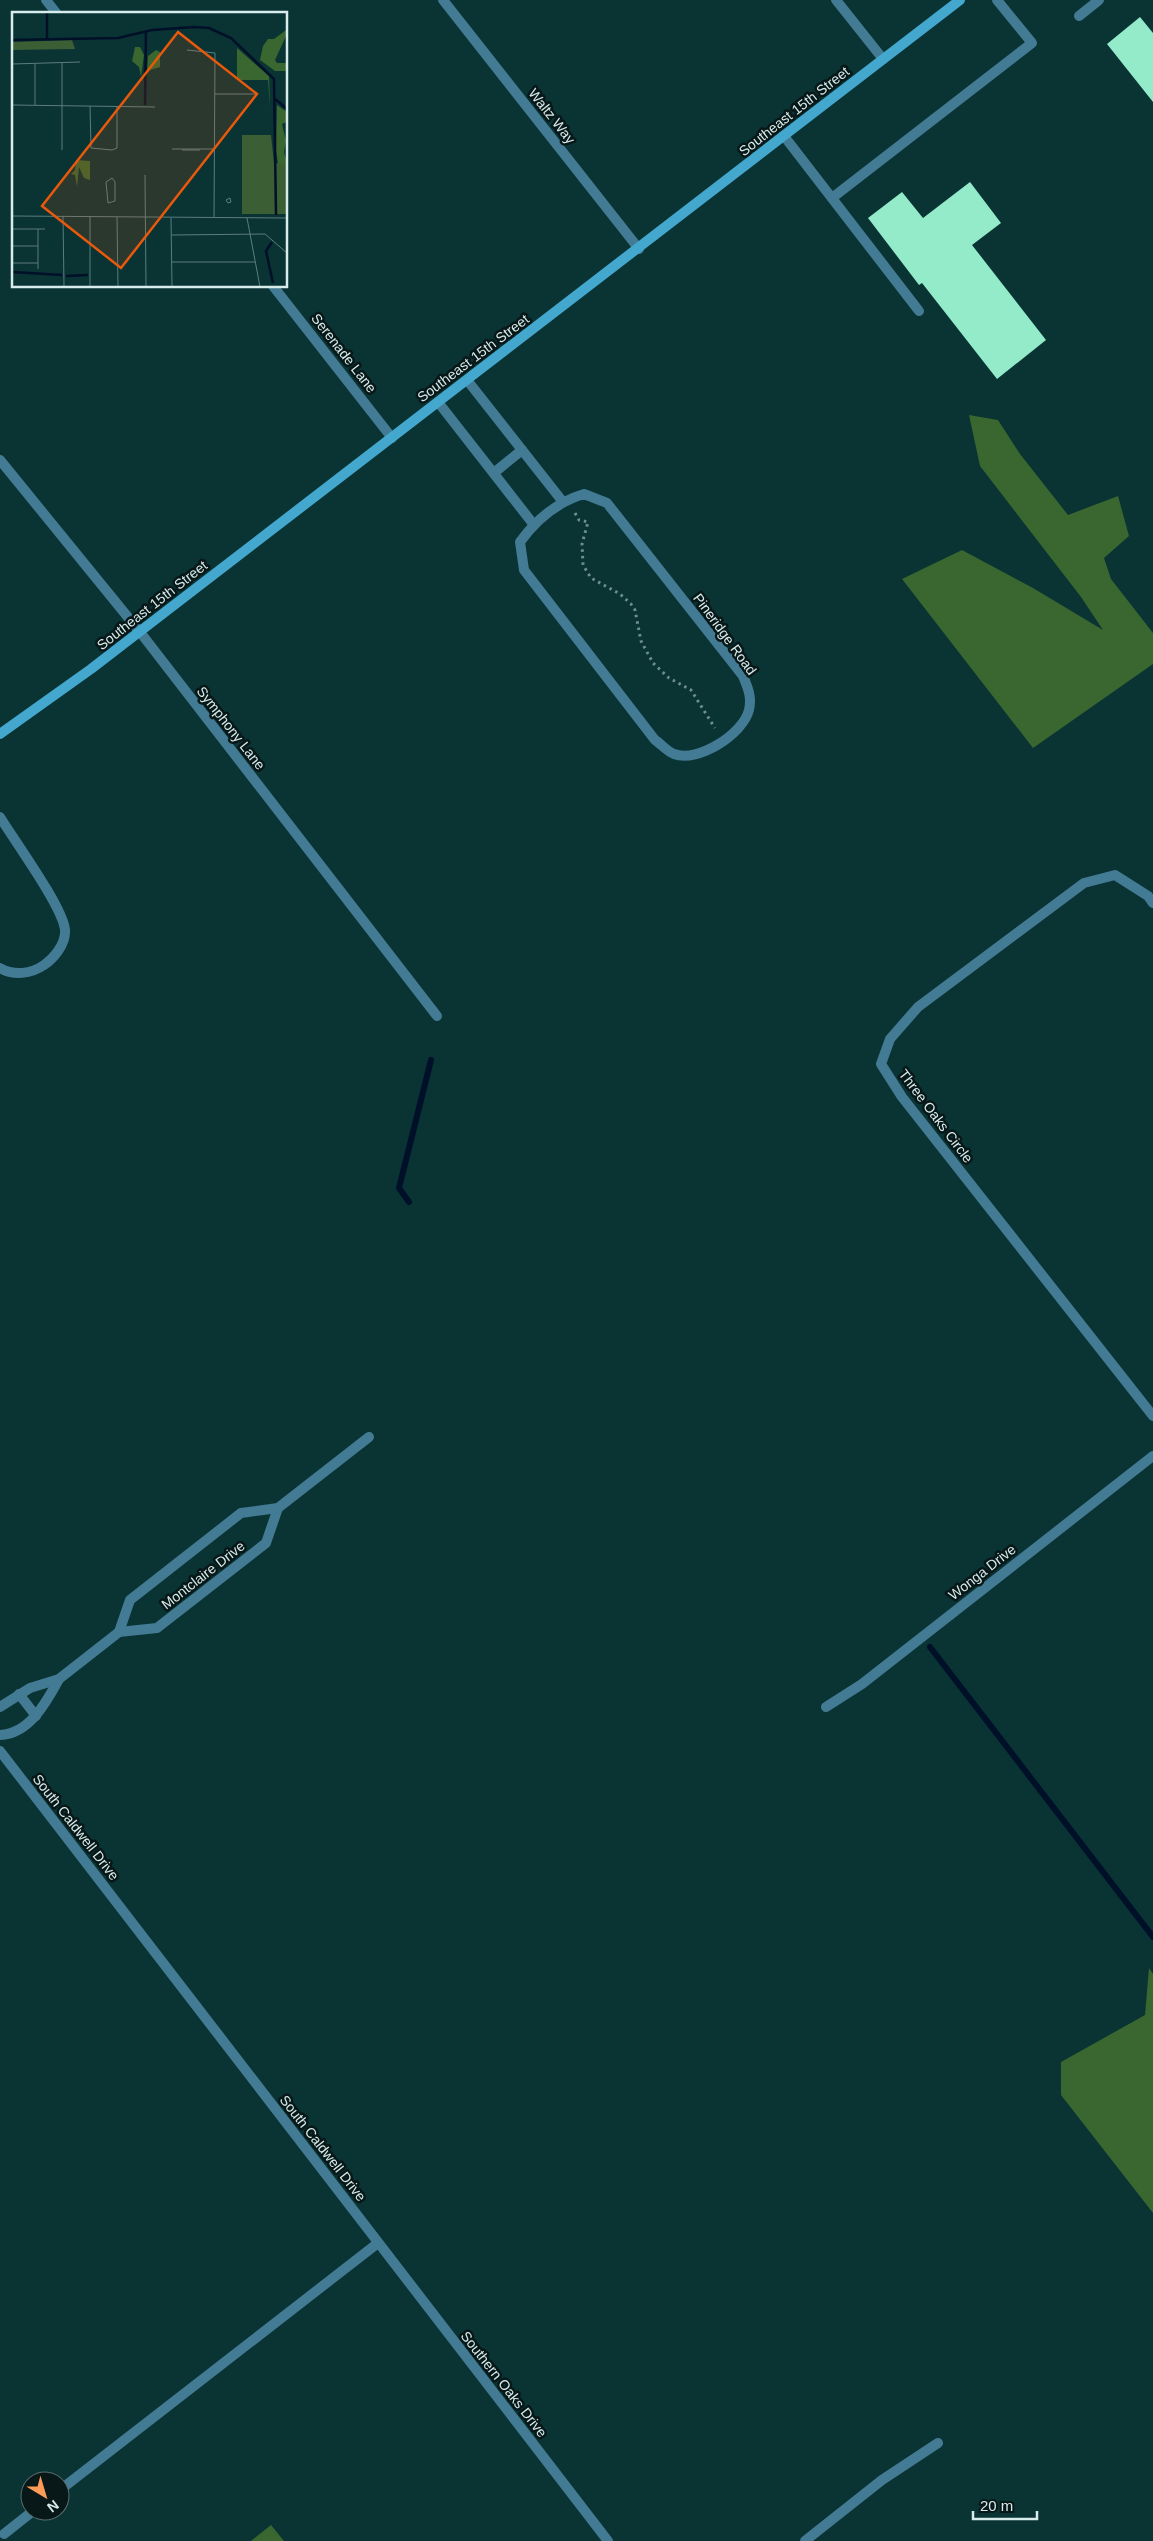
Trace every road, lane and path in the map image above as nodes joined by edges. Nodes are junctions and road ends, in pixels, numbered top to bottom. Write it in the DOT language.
graph roads {
  1 [pos="46,0"];
  2 [pos="443,0"];
  3 [pos="836,0"];
  4 [pos="960,0"];
  5 [pos="997,0"];
  6 [pos="1099,0"];
  7 [pos="55,12"];
  8 [pos="1080,16"];
  9 [pos="883,59"];
  10 [pos="784,136"];
  11 [pos="832,198"];
  12 [pos="639,248"];
  13 [pos="275,288"];
  14 [pos="919,311"];
  15 [pos="467,380"];
  16 [pos="438,402"];
  17 [pos="392,438"];
  18 [pos="522,450"];
  19 [pos="0,460"];
  20 [pos="495,472"];
  21 [pos="563,502"];
  22 [pos="574,508"];
  23 [pos="534,525"];
  24 [pos="140,632"];
  25 [pos="0,734"];
  26 [pos="720,735"];
  27 [pos="0,817"];
  28 [pos="1153,903"];
  29 [pos="0,968"];
  30 [pos="437,1016"];
  31 [pos="1153,1416"];
  32 [pos="369,1437"];
  33 [pos="1153,1456"];
  34 [pos="278,1508"];
  35 [pos="119,1632"];
  36 [pos="59,1679"];
  37 [pos="19,1694"];
  38 [pos="0,1707"];
  39 [pos="826,1707"];
  40 [pos="36,1716"];
  41 [pos="0,1735"];
  42 [pos="0,1751"];
  43 [pos="378,2243"];
  44 [pos="938,2443"];
  45 [pos="70,2482"];
  46 [pos="20,2521"];
  47 [pos="4,2534"];
  48 [pos="608,2541"];
  49 [pos="805,2541"];
  1 -- 7 [label="street"];
  2 -- 12 [label="street, Waltz Way"];
  3 -- 9 [label="street"];
  4 -- 9 [label="main road, Southeast 15th Street"];
  5 -- 11 [label="street"];
  6 -- 8 [label="street"];
  9 -- 10 [label="main road, Southeast 15th Street"];
  10 -- 11 [label="street"];
  10 -- 12 [label="main road, Southeast 15th Street"];
  11 -- 14 [label="street"];
  12 -- 15 [label="main road, Southeast 15th Street"];
  13 -- 17 [label="street, Serenade Lane"];
  15 -- 16 [label="main road, Southeast 15th Street"];
  15 -- 18 [label="street"];
  16 -- 17 [label="main road, Southeast 15th Street"];
  16 -- 20 [label="street"];
  17 -- 24 [label="main road, Southeast 15th Street"];
  18 -- 20 [label="street"];
  18 -- 21 [label="street"];
  19 -- 24 [label="street, Symphony Lane"];
  20 -- 23 [label="street"];
  21 -- 23 [label="street, Pineridge Road"];
  21 -- 23 [label="street, Pineridge Road"];
  22 -- 26 [label="path"];
  24 -- 25 [label="main road, Southeast 15th Street"];
  24 -- 30 [label="street, Symphony Lane"];
  27 -- 29 [label="street"];
  28 -- 31 [label="street, Three Oaks Circle"];
  32 -- 34 [label="street"];
  33 -- 39 [label="street, Wonga Drive"];
  34 -- 35 [label="street, Montclaire Drive"];
  34 -- 35 [label="street, Montclaire Drive"];
  35 -- 36 [label="street"];
  36 -- 37 [label="street"];
  36 -- 40 [label="street"];
  37 -- 38 [label="street"];
  37 -- 40 [label="street"];
  40 -- 41 [label="street"];
  42 -- 43 [label="street, South Caldwell Drive"];
  43 -- 45 [label="street"];
  43 -- 48 [label="street, Southern Oaks Drive"];
  44 -- 49 [label="street"];
  46 -- 47 [label="street"];
}
